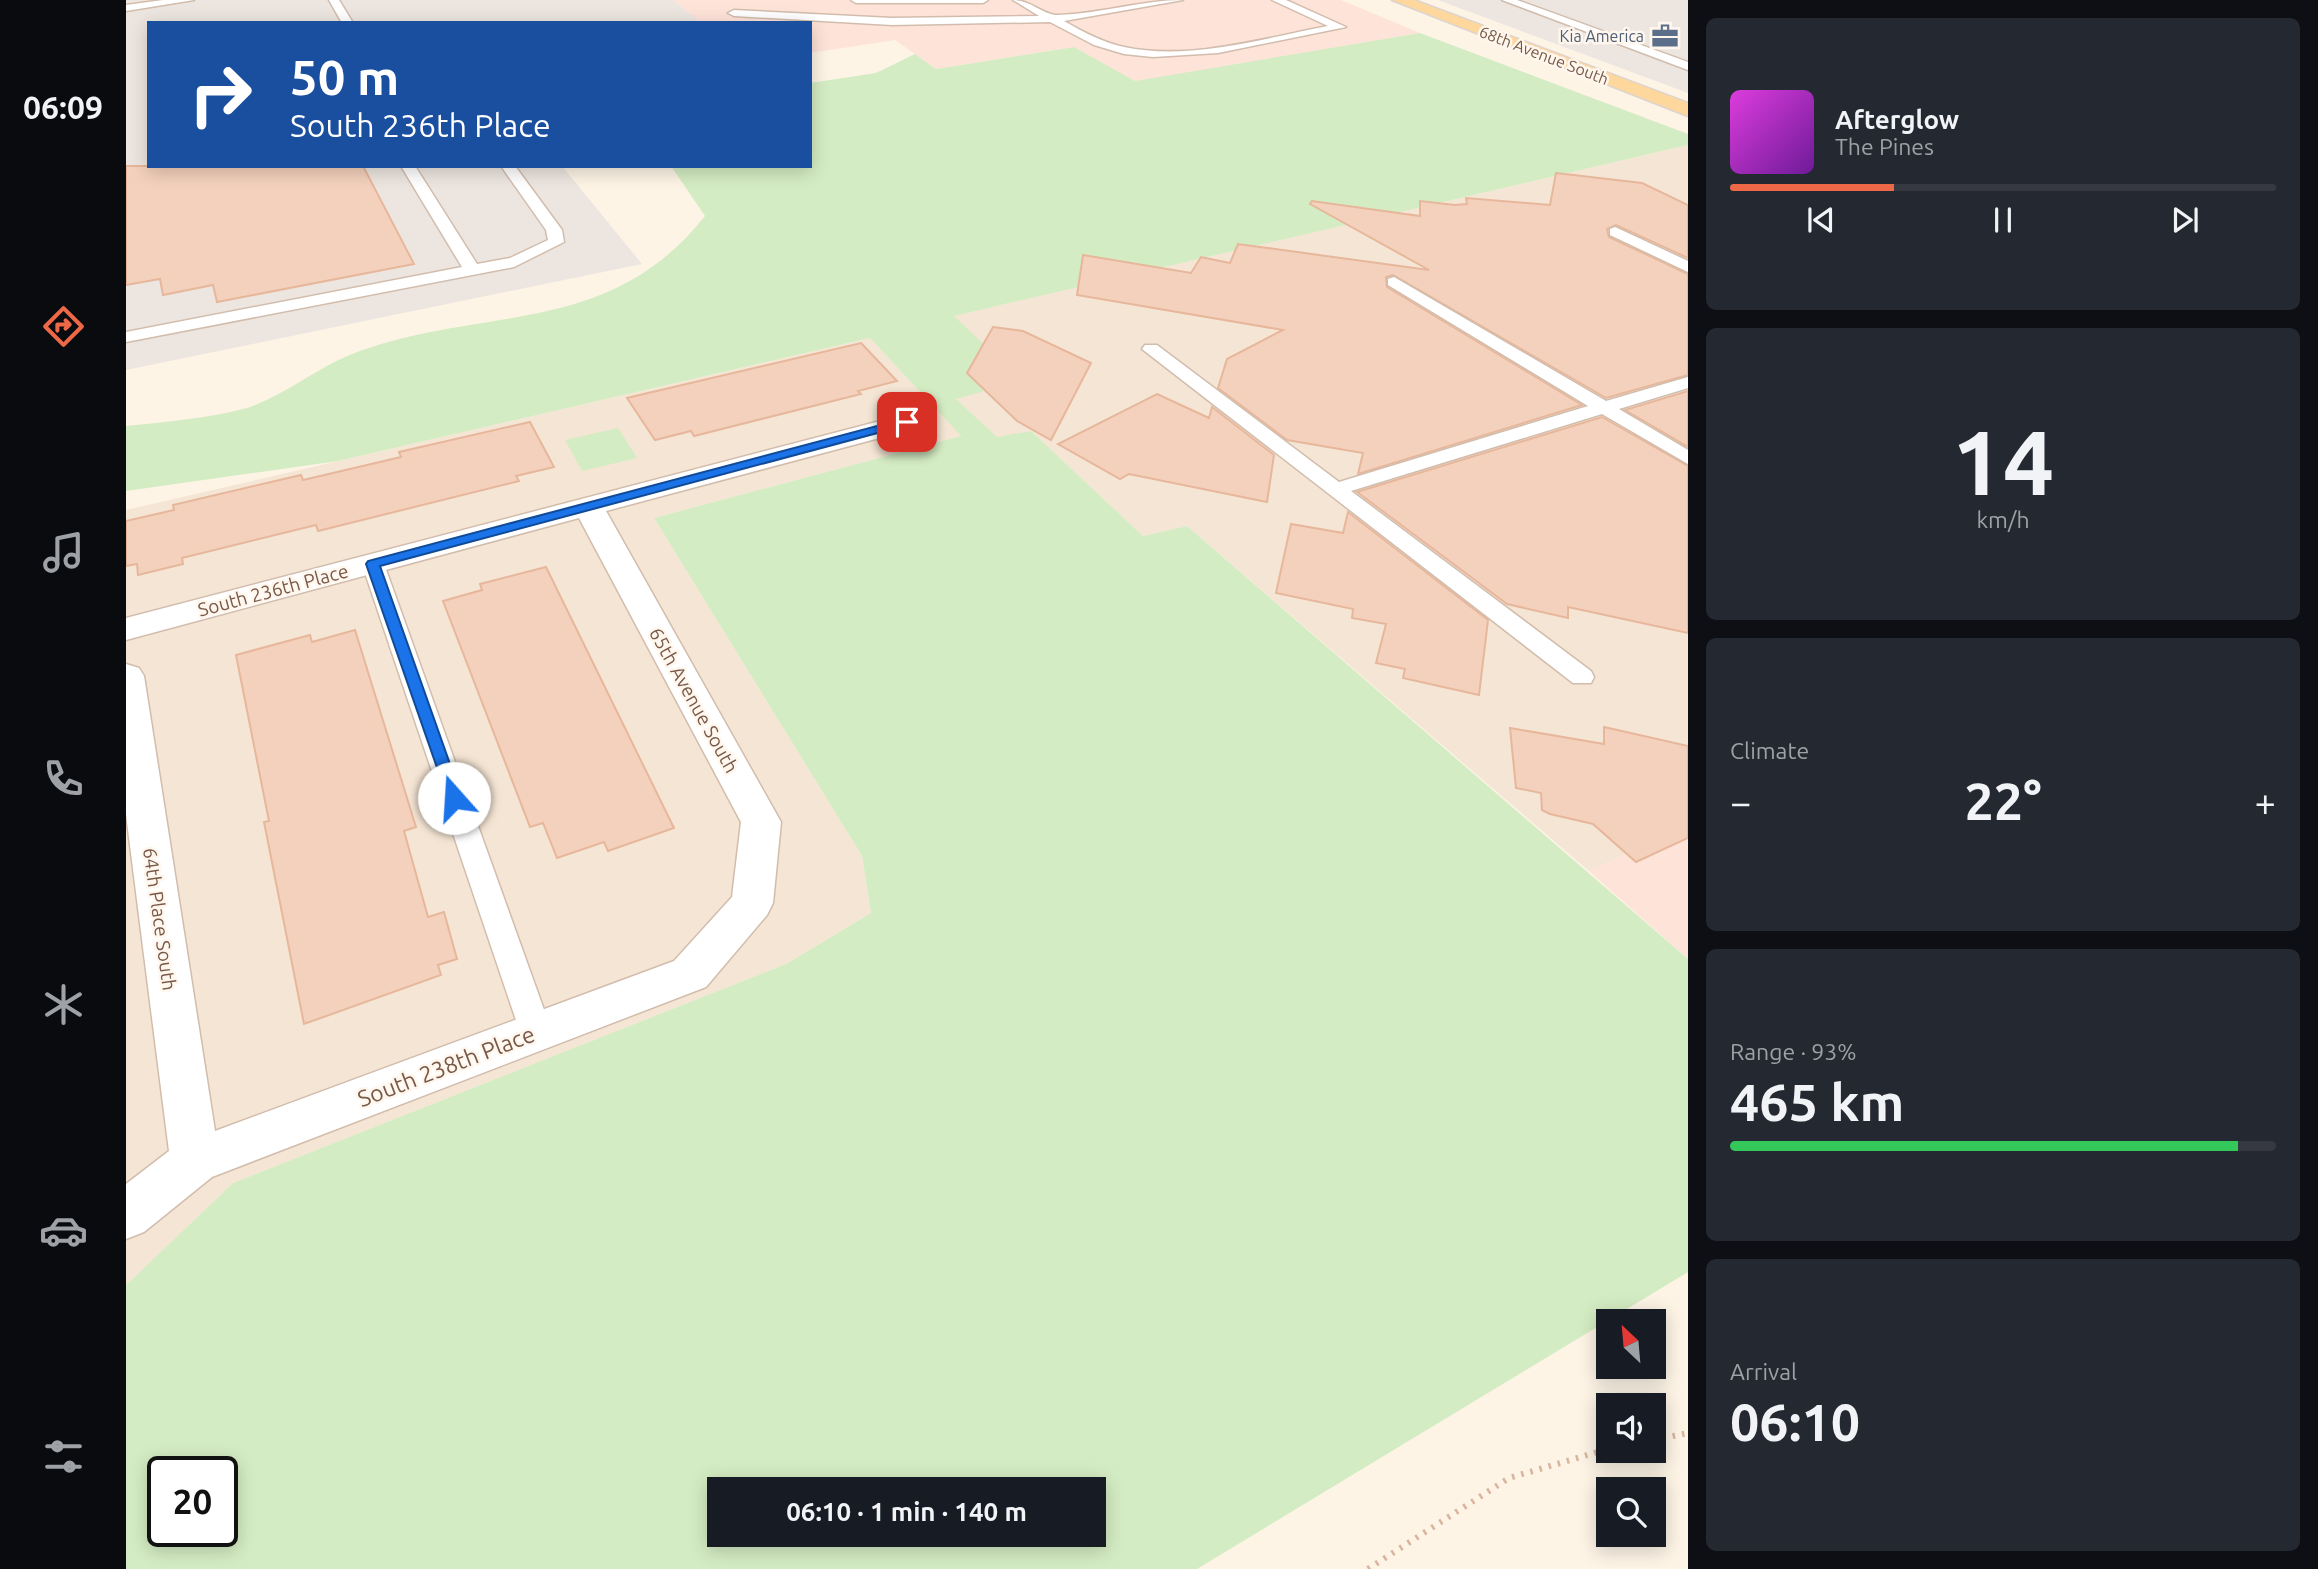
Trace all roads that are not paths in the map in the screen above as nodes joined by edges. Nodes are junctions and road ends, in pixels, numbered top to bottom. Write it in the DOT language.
graph roads {
  1 [pos="189,0"];
  2 [pos="334,0"];
  3 [pos="856,0"];
  4 [pos="983,0"];
  5 [pos="1018,0"];
  6 [pos="1178,0"];
  7 [pos="1277,0"];
  8 [pos="1400,0"];
  9 [pos="1507,0"];
  10 [pos="126,8"];
  11 [pos="1053,19"];
  12 [pos="347,21"];
  13 [pos="743,21"];
  14 [pos="1688,66"];
  15 [pos="1688,110"];
  16 [pos="409,168"];
  17 [pos="509,168"];
  18 [pos="1615,232"];
  19 [pos="1688,267"];
  20 [pos="472,270"];
  21 [pos="1394,282"];
  22 [pos="126,337"];
  23 [pos="1151,349"];
  24 [pos="1688,382"];
  25 [pos="1604,408"];
  26 [pos="907,422"];
  27 [pos="1688,458"];
  28 [pos="1336,489"];
  29 [pos="588,507"];
  30 [pos="373,564"];
  31 [pos="126,629"];
  32 [pos="126,676"];
  33 [pos="1582,677"];
  34 [pos="752,903"];
  35 [pos="536,1032"];
  36 [pos="195,1161"];
  37 [pos="126,1215"];
  1 -- 10 [label="lane"];
  2 -- 12 [label="lane"];
  3 -- 4 [label="lane"];
  5 -- 11 [label="lane"];
  6 -- 11 [label="lane"];
  7 -- 11 [label="lane"];
  8 -- 15 [label="main road, 68th Avenue South"];
  9 -- 14 [label="lane"];
  11 -- 13 [label="lane"];
  16 -- 20 [label="lane"];
  17 -- 20 [label="lane"];
  18 -- 19 [label="lane"];
  20 -- 22 [label="lane"];
  21 -- 25 [label="lane"];
  23 -- 28 [label="lane"];
  24 -- 25 [label="lane"];
  25 -- 27 [label="lane"];
  25 -- 28 [label="lane"];
  26 -- 29 [label="street, South 236th Place"];
  28 -- 33 [label="lane"];
  29 -- 30 [label="street, South 236th Place"];
  29 -- 34 [label="street, 65th Avenue South"];
  30 -- 31 [label="street, South 236th Place"];
  30 -- 35 [label="lane"];
  32 -- 36 [label="street, 64th Place South"];
  34 -- 35 [label="street, South 238th Place"];
  35 -- 36 [label="street, South 238th Place"];
  36 -- 37 [label="street, South 238th Place"];
}
